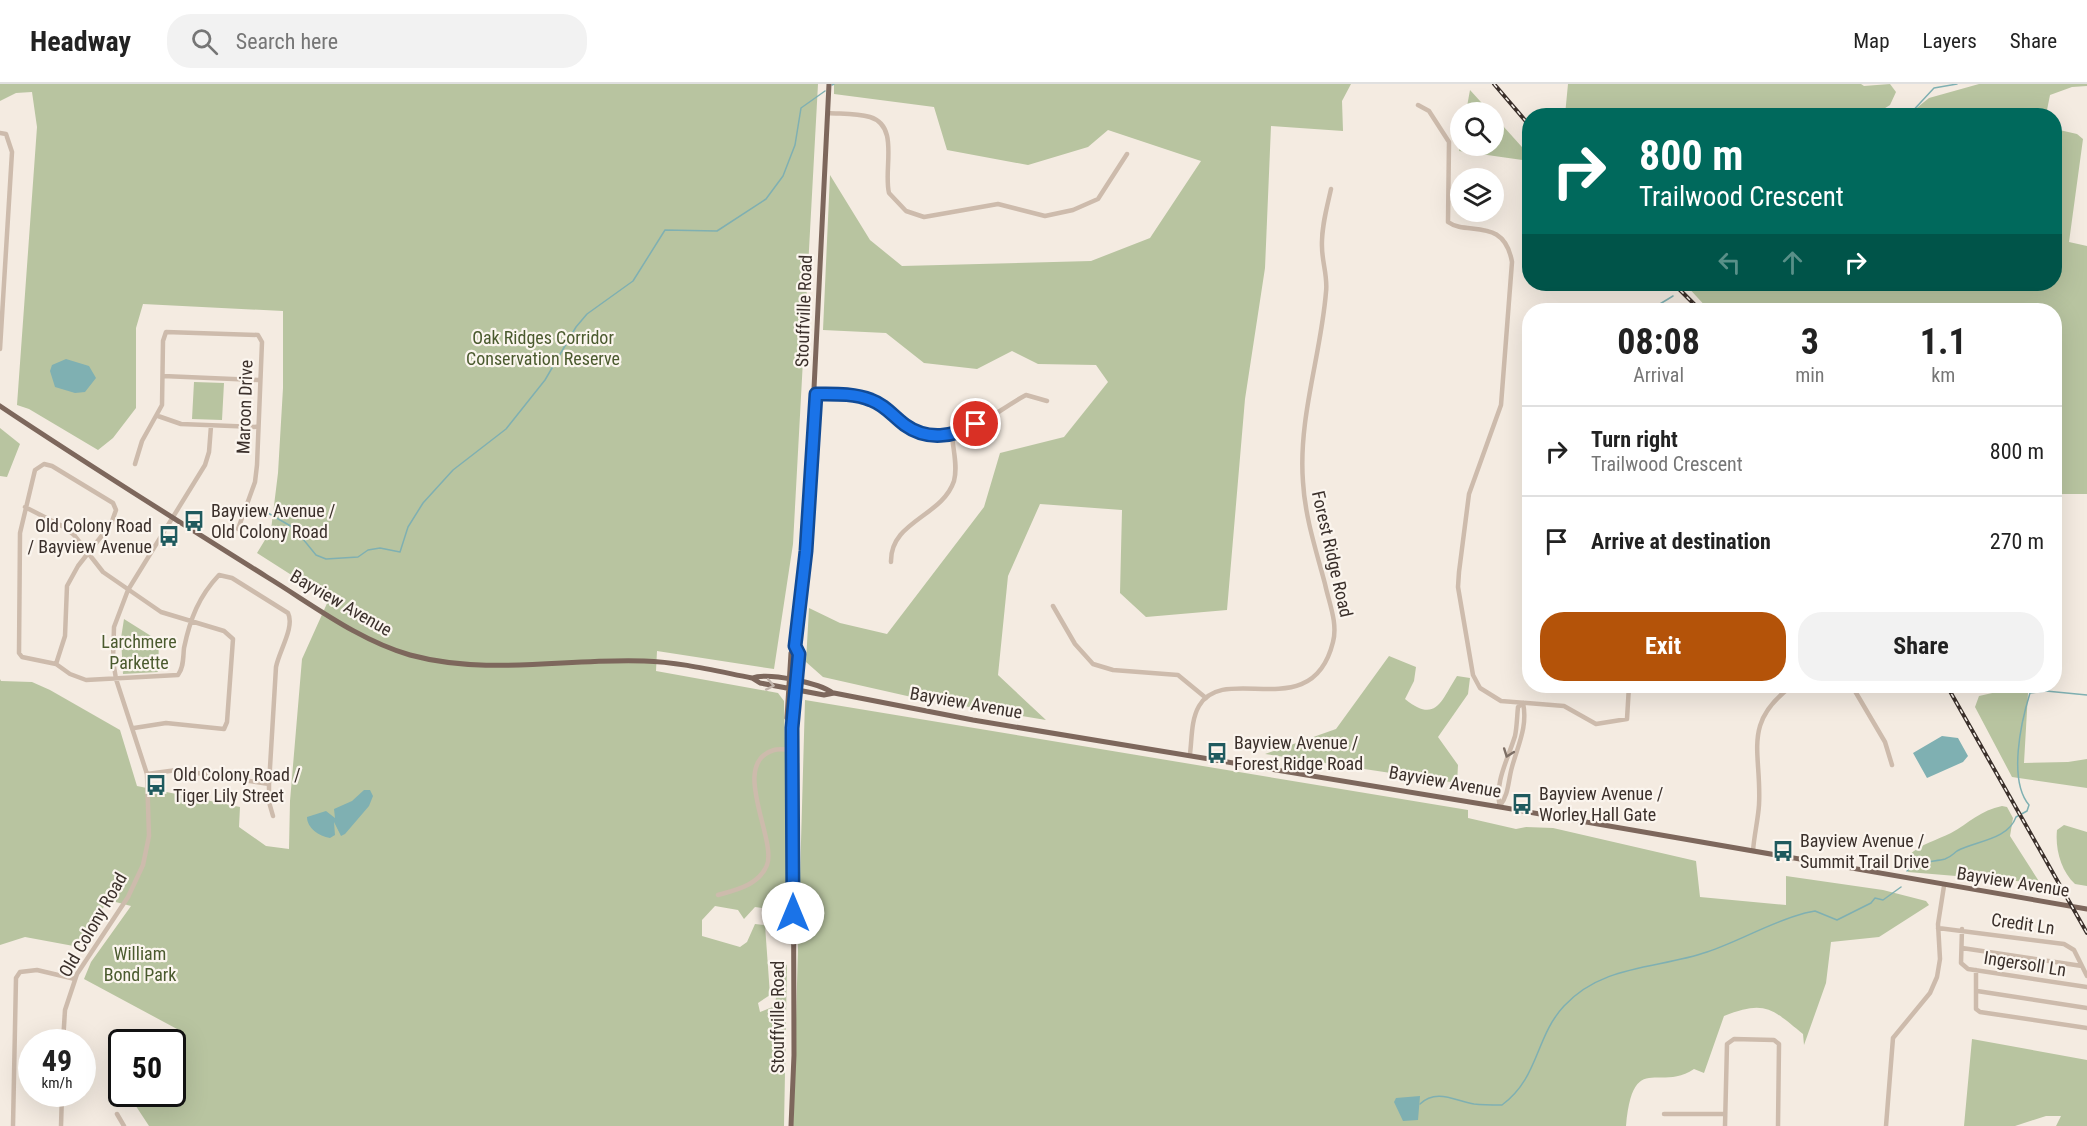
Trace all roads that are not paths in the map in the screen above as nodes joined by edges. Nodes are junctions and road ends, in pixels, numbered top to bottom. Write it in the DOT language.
graph roads {
  1 [pos="829,84"];
  2 [pos="1418,105"];
  3 [pos="828,114"];
  4 [pos="0,133"];
  5 [pos="1127,154"];
  6 [pos="1331,189"];
  7 [pos="0,262"];
  8 [pos="7,262"];
  9 [pos="0,349"];
  10 [pos="163,376"];
  11 [pos="258,380"];
  12 [pos="816,394"];
  13 [pos="1047,401"];
  14 [pos="0,406"];
  15 [pos="158,416"];
  16 [pos="211,426"];
  17 [pos="258,427"];
  18 [pos="952,435"];
  19 [pos="135,464"];
  20 [pos="25,507"];
  21 [pos="174,519"];
  22 [pos="238,530"];
  23 [pos="88,554"];
  24 [pos="891,562"];
  25 [pos="128,590"];
  26 [pos="1053,606"];
  27 [pos="191,621"];
  28 [pos="795,646"];
  29 [pos="56,664"];
  30 [pos="752,678"];
  31 [pos="116,679"];
  32 [pos="790,680"];
  33 [pos="798,681"];
  34 [pos="789,688"];
  35 [pos="797,690"];
  36 [pos="834,693"];
  37 [pos="1629,693"];
  38 [pos="1782,693"];
  39 [pos="1856,693"];
  40 [pos="1206,698"];
  41 [pos="1524,703"];
  42 [pos="134,728"];
  43 [pos="792,728"];
  44 [pos="792,750"];
  45 [pos="1190,754"];
  46 [pos="1892,765"];
  47 [pos="147,774"];
  48 [pos="269,784"];
  49 [pos="1500,807"];
  50 [pos="273,816"];
  51 [pos="1753,852"];
  52 [pos="1944,886"];
  53 [pos="718,895"];
  54 [pos="2087,909"];
  55 [pos="1938,928"];
  56 [pos="1962,929"];
  57 [pos="1962,948"];
  58 [pos="2082,966"];
  59 [pos="1976,970"];
  60 [pos="2087,976"];
  61 [pos="75,979"];
  62 [pos="2087,987"];
  63 [pos="1977,991"];
  64 [pos="2087,1008"];
  65 [pos="2087,1028"];
  66 [pos="64,1029"];
  67 [pos="62,1107"];
  68 [pos="117,1114"];
  69 [pos="1664,1114"];
  70 [pos="1725,1114"];
  71 [pos="13,1126"];
  72 [pos="61,1126"];
  73 [pos="123,1126"];
  74 [pos="791,1126"];
  75 [pos="1725,1126"];
  76 [pos="1778,1126"];
  77 [pos="1886,1126"];
  1 -- 3 [label="main road, Stouffville Road"];
  2 -- 41 [label="street"];
  3 -- 5 [label="street"];
  3 -- 12 [label="main road, Stouffville Road"];
  4 -- 8 [label="street"];
  6 -- 40 [label="street, Forest Ridge Road"];
  7 -- 8 [label="street"];
  8 -- 9 [label="street"];
  10 -- 11 [label="street"];
  10 -- 11 [label="street, Maroon Drive"];
  10 -- 15 [label="street, Maroon Drive"];
  11 -- 17 [label="street, Maroon Drive"];
  12 -- 18 [label="street"];
  12 -- 28 [label="main road, Stouffville Road"];
  13 -- 18 [label="street"];
  14 -- 21 [label="main road, Bayview Avenue"];
  15 -- 16 [label="street"];
  15 -- 19 [label="street, Maroon Drive"];
  16 -- 17 [label="street"];
  16 -- 21 [label="street, Old Colony Road"];
  17 -- 22 [label="street, Maroon Drive"];
  18 -- 24 [label="street"];
  20 -- 23 [label="street"];
  20 -- 23 [label="street"];
  20 -- 29 [label="street"];
  21 -- 25 [label="street, Old Colony Road"];
  21 -- 30 [label="main road, Bayview Avenue"];
  23 -- 25 [label="street"];
  23 -- 29 [label="street"];
  25 -- 27 [label="street"];
  25 -- 31 [label="street, Old Colony Road"];
  26 -- 40 [label="street"];
  27 -- 31 [label="street"];
  27 -- 42 [label="street"];
  27 -- 48 [label="street"];
  28 -- 32 [label="main road, Stouffville Road"];
  28 -- 33 [label="main road, Stouffville Road"];
  29 -- 31 [label="street"];
  30 -- 32 [label="main road, Bayview Avenue"];
  30 -- 34 [label="main road, Bayview Avenue, one-way"];
  31 -- 42 [label="street, Old Colony Road"];
  32 -- 33 [label="main road, Bayview Avenue"];
  32 -- 34 [label="main road, Stouffville Road"];
  33 -- 35 [label="main road, Stouffville Road"];
  33 -- 36 [label="main road, Bayview Avenue"];
  34 -- 35 [label="main road, Bayview Avenue"];
  34 -- 43 [label="main road, Stouffville Road"];
  35 -- 36 [label="main road, Bayview Avenue"];
  35 -- 43 [label="main road, Stouffville Road"];
  36 -- 45 [label="main road, Bayview Avenue"];
  37 -- 41 [label="street"];
  38 -- 51 [label="street"];
  39 -- 46 [label="street"];
  40 -- 45 [label="street"];
  41 -- 49 [label="street"];
  42 -- 47 [label="street, Old Colony Road"];
  43 -- 44 [label="main road, Stouffville Road"];
  44 -- 53 [label="street"];
  44 -- 74 [label="main road, Stouffville Road"];
  45 -- 49 [label="main road, Bayview Avenue"];
  47 -- 48 [label="street"];
  47 -- 61 [label="street, Old Colony Road"];
  48 -- 50 [label="street"];
  49 -- 51 [label="main road, Bayview Avenue"];
  51 -- 52 [label="main road, Bayview Avenue"];
  52 -- 54 [label="main road, Bayview Avenue"];
  52 -- 55 [label="street"];
  55 -- 56 [label="street, Credit Ln"];
  55 -- 77 [label="street"];
  56 -- 57 [label="street, Ingersoll Ln"];
  56 -- 58 [label="street, Credit Ln"];
  57 -- 58 [label="street"];
  57 -- 59 [label="street, Ingersoll Ln"];
  58 -- 60 [label="street, Credit Ln"];
  59 -- 62 [label="street, Ingersoll Ln"];
  59 -- 63 [label="street"];
  61 -- 66 [label="street, Old Colony Road"];
  61 -- 71 [label="street"];
  63 -- 64 [label="street"];
  63 -- 65 [label="street"];
  67 -- 72 [label="street"];
  68 -- 73 [label="street"];
  69 -- 70 [label="street"];
  70 -- 75 [label="street"];
  70 -- 76 [label="street"];
}
